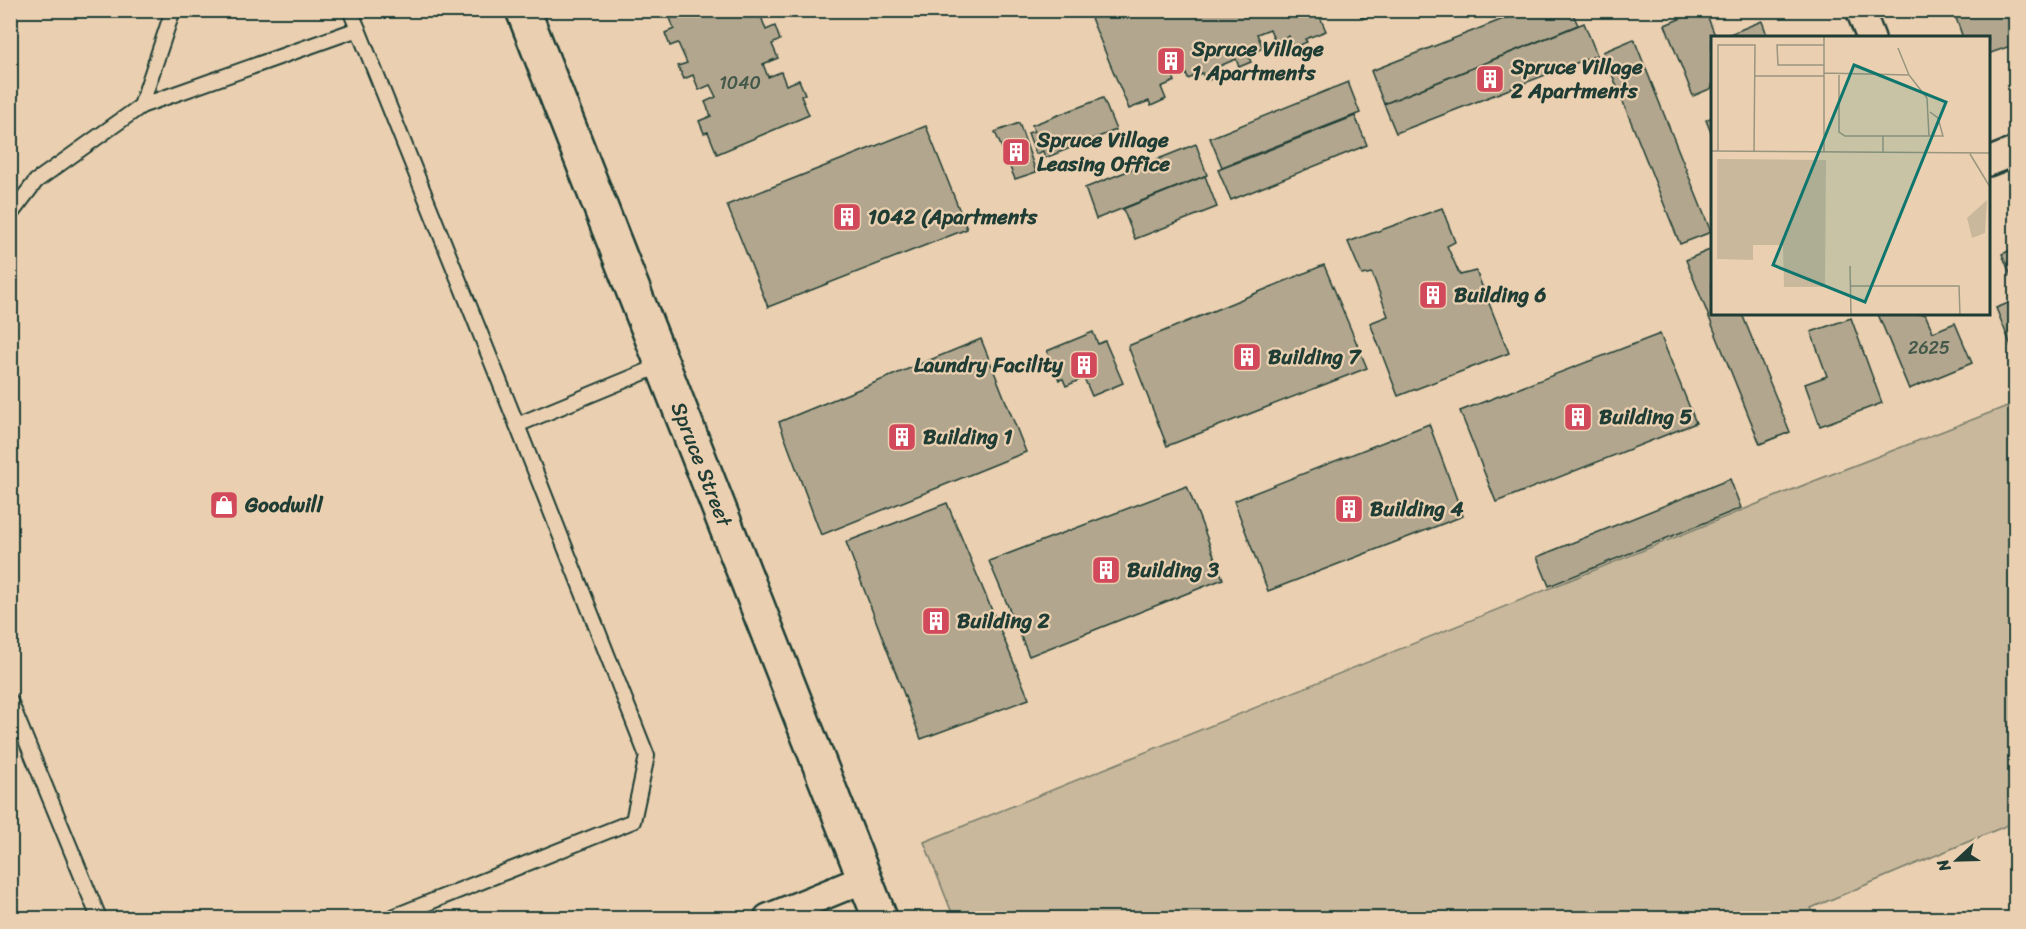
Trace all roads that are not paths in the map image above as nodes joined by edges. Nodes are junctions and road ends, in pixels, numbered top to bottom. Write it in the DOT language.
graph roads {
  1 [pos="173,10"];
  2 [pos="350,10"];
  3 [pos="523,10"];
  4 [pos="1860,10"];
  5 [pos="358,29"];
  6 [pos="1870,36"];
  7 [pos="141,105"];
  8 [pos="2016,151"];
  9 [pos="1990,162"];
  10 [pos="10,215"];
  11 [pos="662,365"];
  12 [pos="517,425"];
  13 [pos="10,701"];
  14 [pos="864,879"];
  15 [pos="99,918"];
  16 [pos="390,918"];
  17 [pos="768,918"];
  18 [pos="880,918"];
  1 -- 7 [label="lane"];
  2 -- 5 [label="lane"];
  3 -- 11 [label="street, Spruce Street"];
  4 -- 6 [label="street"];
  5 -- 7 [label="lane"];
  5 -- 12 [label="lane"];
  7 -- 10 [label="lane"];
  8 -- 9 [label="street"];
  11 -- 12 [label="lane"];
  11 -- 14 [label="street, Spruce Street"];
  12 -- 16 [label="lane"];
  13 -- 15 [label="lane"];
  14 -- 17 [label="street"];
  14 -- 18 [label="street, Spruce Street"];
}
